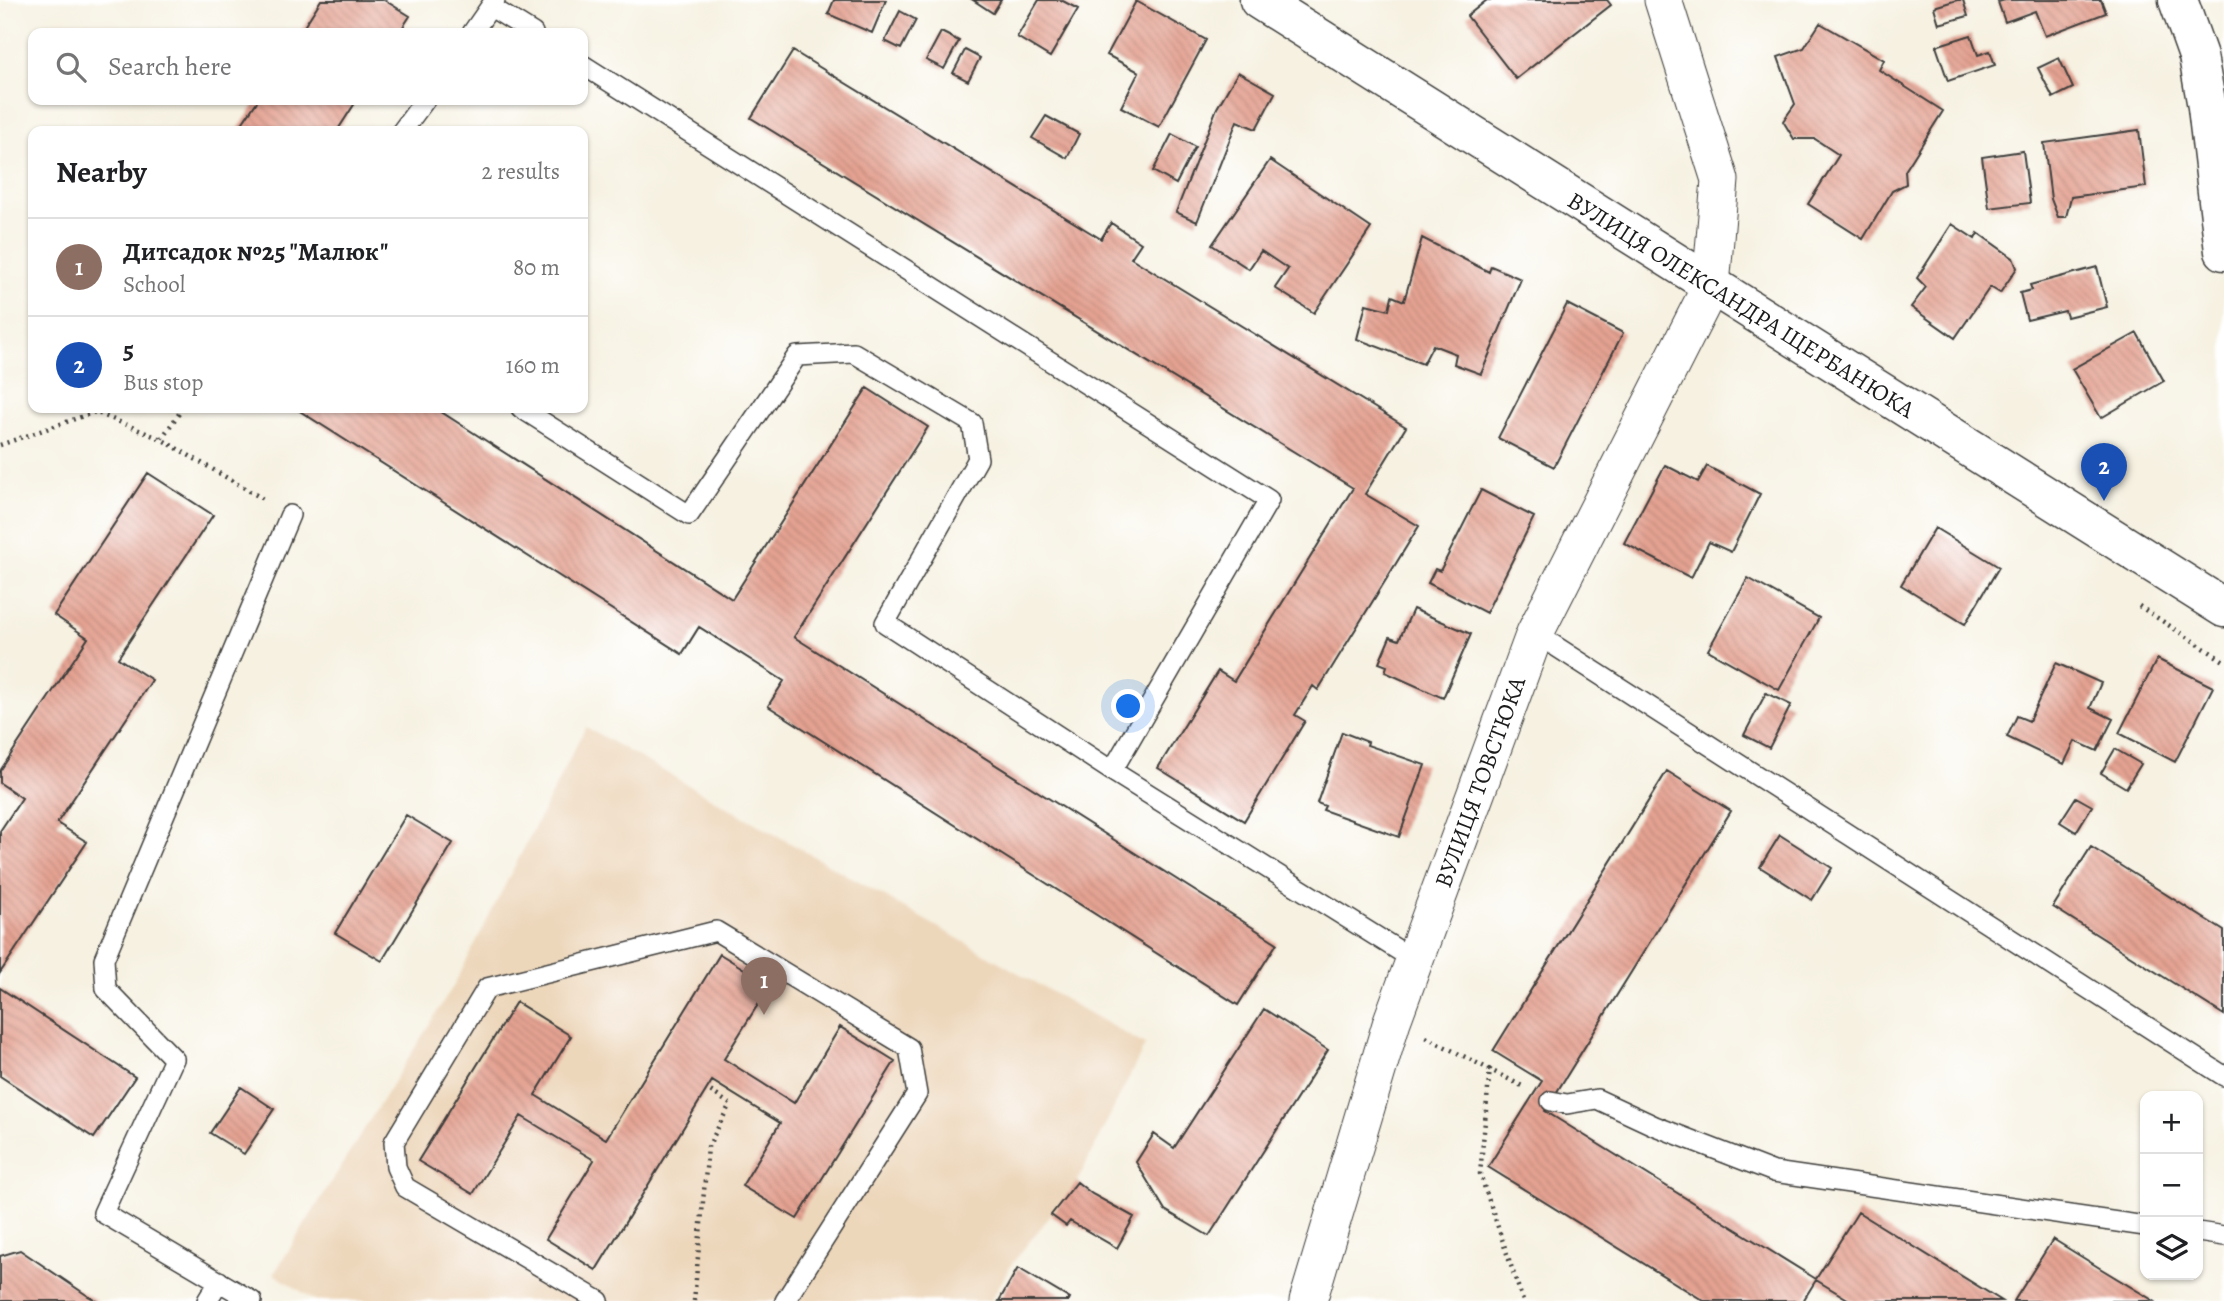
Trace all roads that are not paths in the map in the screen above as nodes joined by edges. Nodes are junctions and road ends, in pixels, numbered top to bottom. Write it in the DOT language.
graph roads {
  1 [pos="1259,0"];
  2 [pos="1663,0"];
  3 [pos="2178,0"];
  4 [pos="493,3"];
  5 [pos="476,28"];
  6 [pos="526,28"];
  7 [pos="588,68"];
  8 [pos="421,105"];
  9 [pos="406,126"];
  10 [pos="2224,251"];
  11 [pos="1711,286"];
  12 [pos="529,413"];
  13 [pos="290,515"];
  14 [pos="2224,608"];
  15 [pos="1535,633"];
  16 [pos="1112,771"];
  17 [pos="1414,960"];
  18 [pos="2224,1076"];
  19 [pos="1543,1096"];
  20 [pos="2140,1225"];
  21 [pos="2203,1234"];
  22 [pos="2224,1236"];
  23 [pos="219,1281"];
  24 [pos="207,1301"];
  25 [pos="252,1301"];
  26 [pos="599,1301"];
  27 [pos="785,1301"];
  28 [pos="1308,1301"];
  1 -- 11 [label="street, ВУЛИЦЯ ОЛЕКСАНДРА ЩЕРБАНЮКА"];
  2 -- 11 [label="street"];
  3 -- 10 [label="street"];
  4 -- 5 [label="lane"];
  4 -- 6 [label="lane"];
  7 -- 16 [label="lane"];
  8 -- 9 [label="lane"];
  11 -- 14 [label="street, ВУЛИЦЯ ОЛЕКСАНДРА ЩЕРБАНЮКА"];
  11 -- 15 [label="street, ВУЛИЦЯ ТОВСТЮКА"];
  12 -- 16 [label="lane"];
  13 -- 23 [label="lane"];
  15 -- 17 [label="street, ВУЛИЦЯ ТОВСТЮКА"];
  15 -- 18 [label="lane"];
  16 -- 17 [label="lane"];
  17 -- 28 [label="street, ВУЛИЦЯ ТОВСТЮКА"];
  19 -- 20 [label="lane"];
  21 -- 22 [label="lane"];
  23 -- 24 [label="lane"];
  23 -- 25 [label="lane"];
  26 -- 27 [label="lane"];
}
